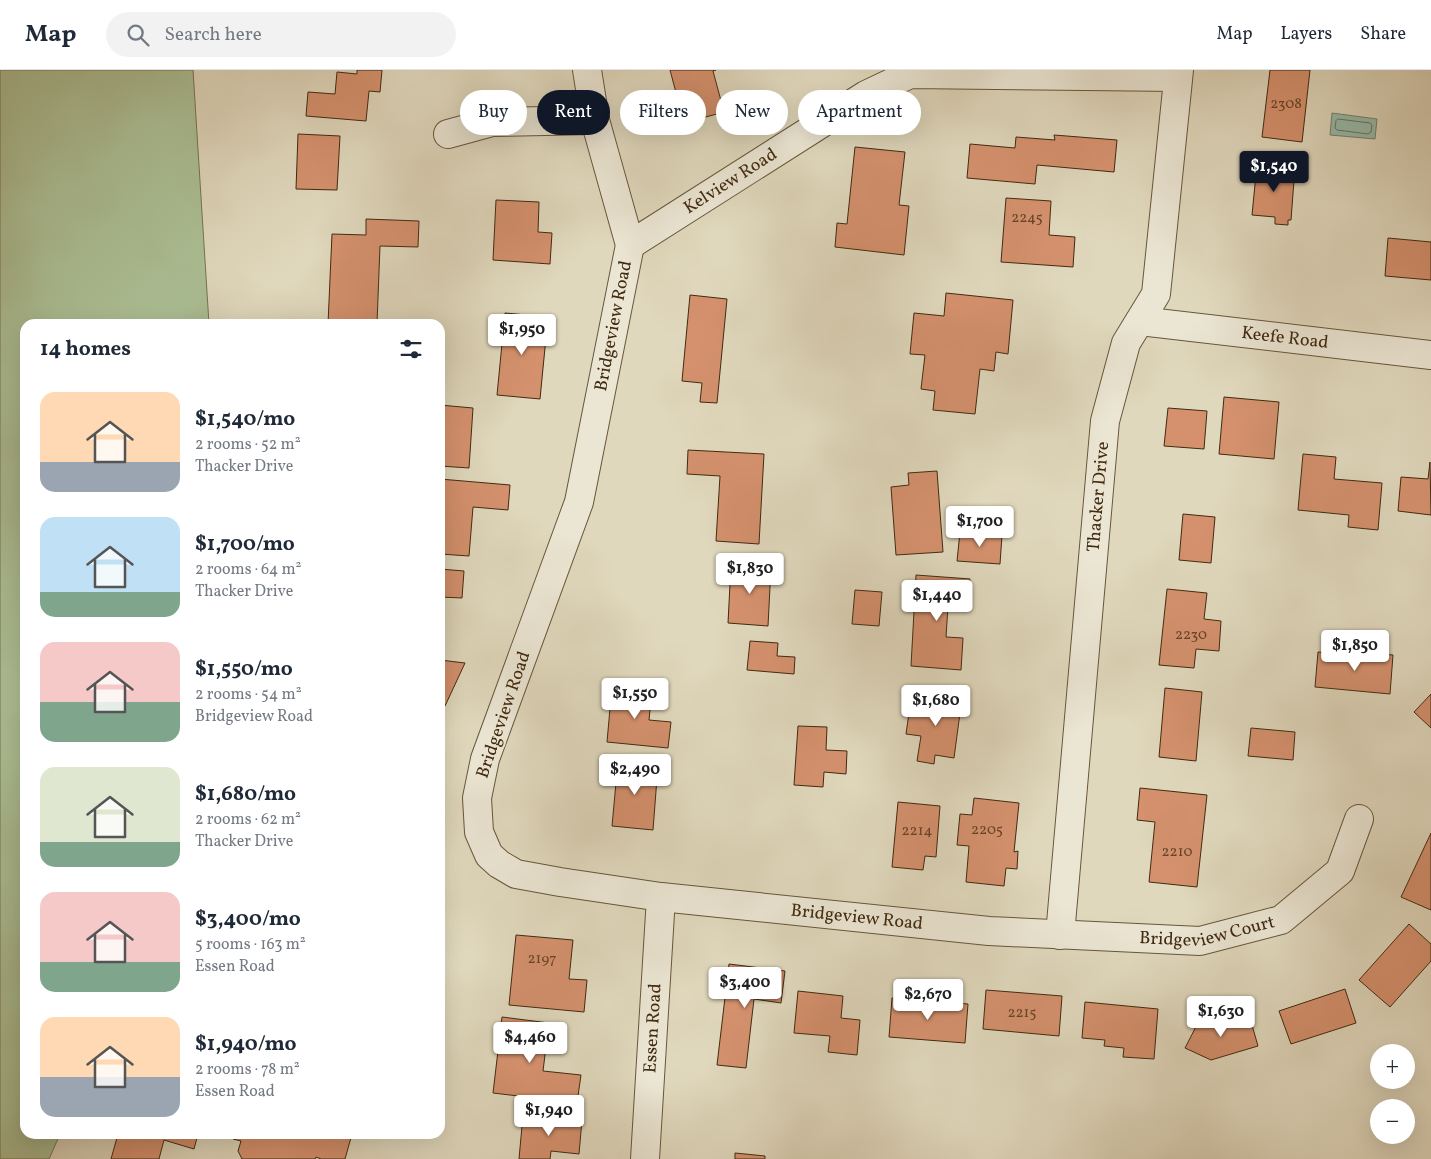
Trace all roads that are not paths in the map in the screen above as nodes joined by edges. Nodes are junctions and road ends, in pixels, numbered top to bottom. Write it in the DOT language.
graph roads {
  1 [pos="587,70"];
  2 [pos="1178,74"];
  3 [pos="590,90"];
  4 [pos="537,121"];
  5 [pos="448,134"];
  6 [pos="599,135"];
  7 [pos="630,245"];
  8 [pos="1140,321"];
  9 [pos="1431,355"];
  10 [pos="1359,819"];
  11 [pos="661,897"];
  12 [pos="1060,935"];
  13 [pos="645,1159"];
  1 -- 3 [label="street, Bridgeview Road"];
  2 -- 7 [label="street, Kelview Road"];
  2 -- 8 [label="street, Thacker Drive"];
  4 -- 5 [label="street"];
  6 -- 7 [label="street, Bridgeview Road"];
  7 -- 11 [label="street, Bridgeview Road"];
  8 -- 9 [label="street, Keefe Road"];
  8 -- 12 [label="street, Thacker Drive"];
  10 -- 12 [label="street, Bridgeview Court"];
  11 -- 12 [label="street, Bridgeview Road"];
  11 -- 13 [label="street, Essen Road"];
}
